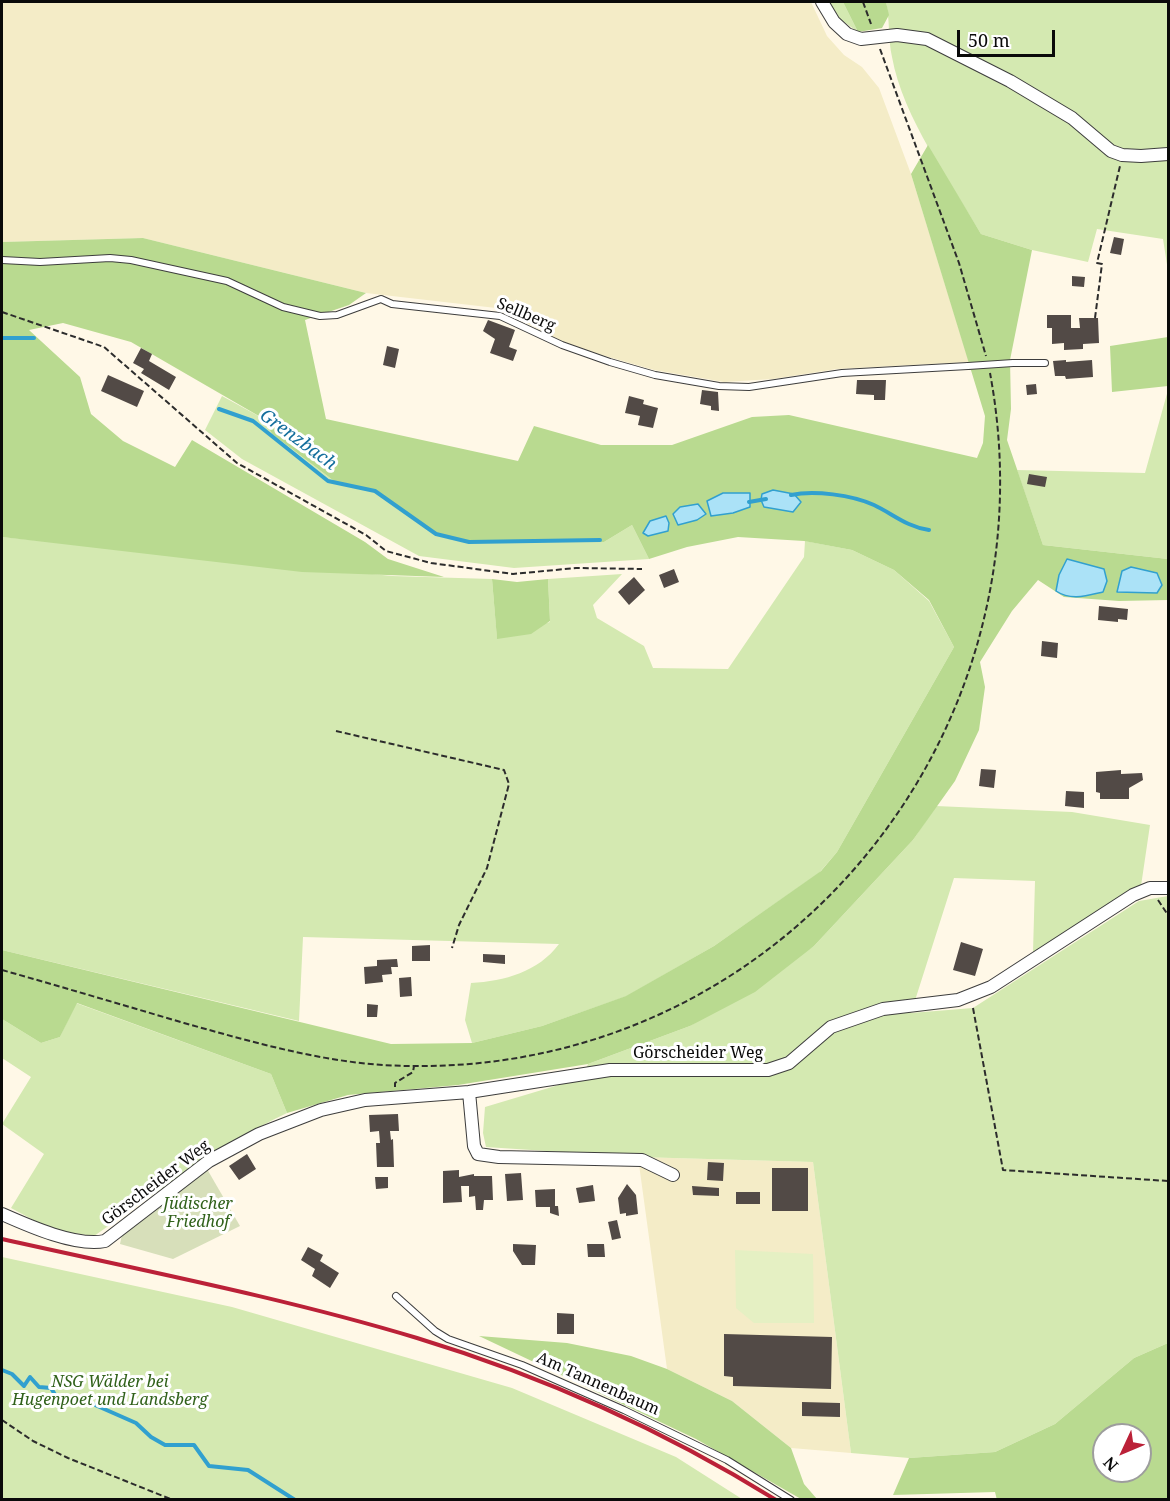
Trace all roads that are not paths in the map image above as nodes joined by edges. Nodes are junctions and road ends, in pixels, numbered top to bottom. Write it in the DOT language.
graph roads {
  1 [pos="822,2"];
  2 [pos="1168,154"];
  3 [pos="2,260"];
  4 [pos="1045,363"];
  5 [pos="1168,888"];
  6 [pos="469,1092"];
  7 [pos="673,1174"];
  8 [pos="2,1214"];
  9 [pos="396,1296"];
  10 [pos="791,1500"];
  1 -- 2 [label="street"];
  3 -- 4 [label="lane, Sellberg, bridge"];
  5 -- 6 [label="street, Görscheider Weg"];
  6 -- 7 [label="street"];
  6 -- 8 [label="street, Görscheider Weg"];
  9 -- 10 [label="lane, Am Tannenbaum"];
}
